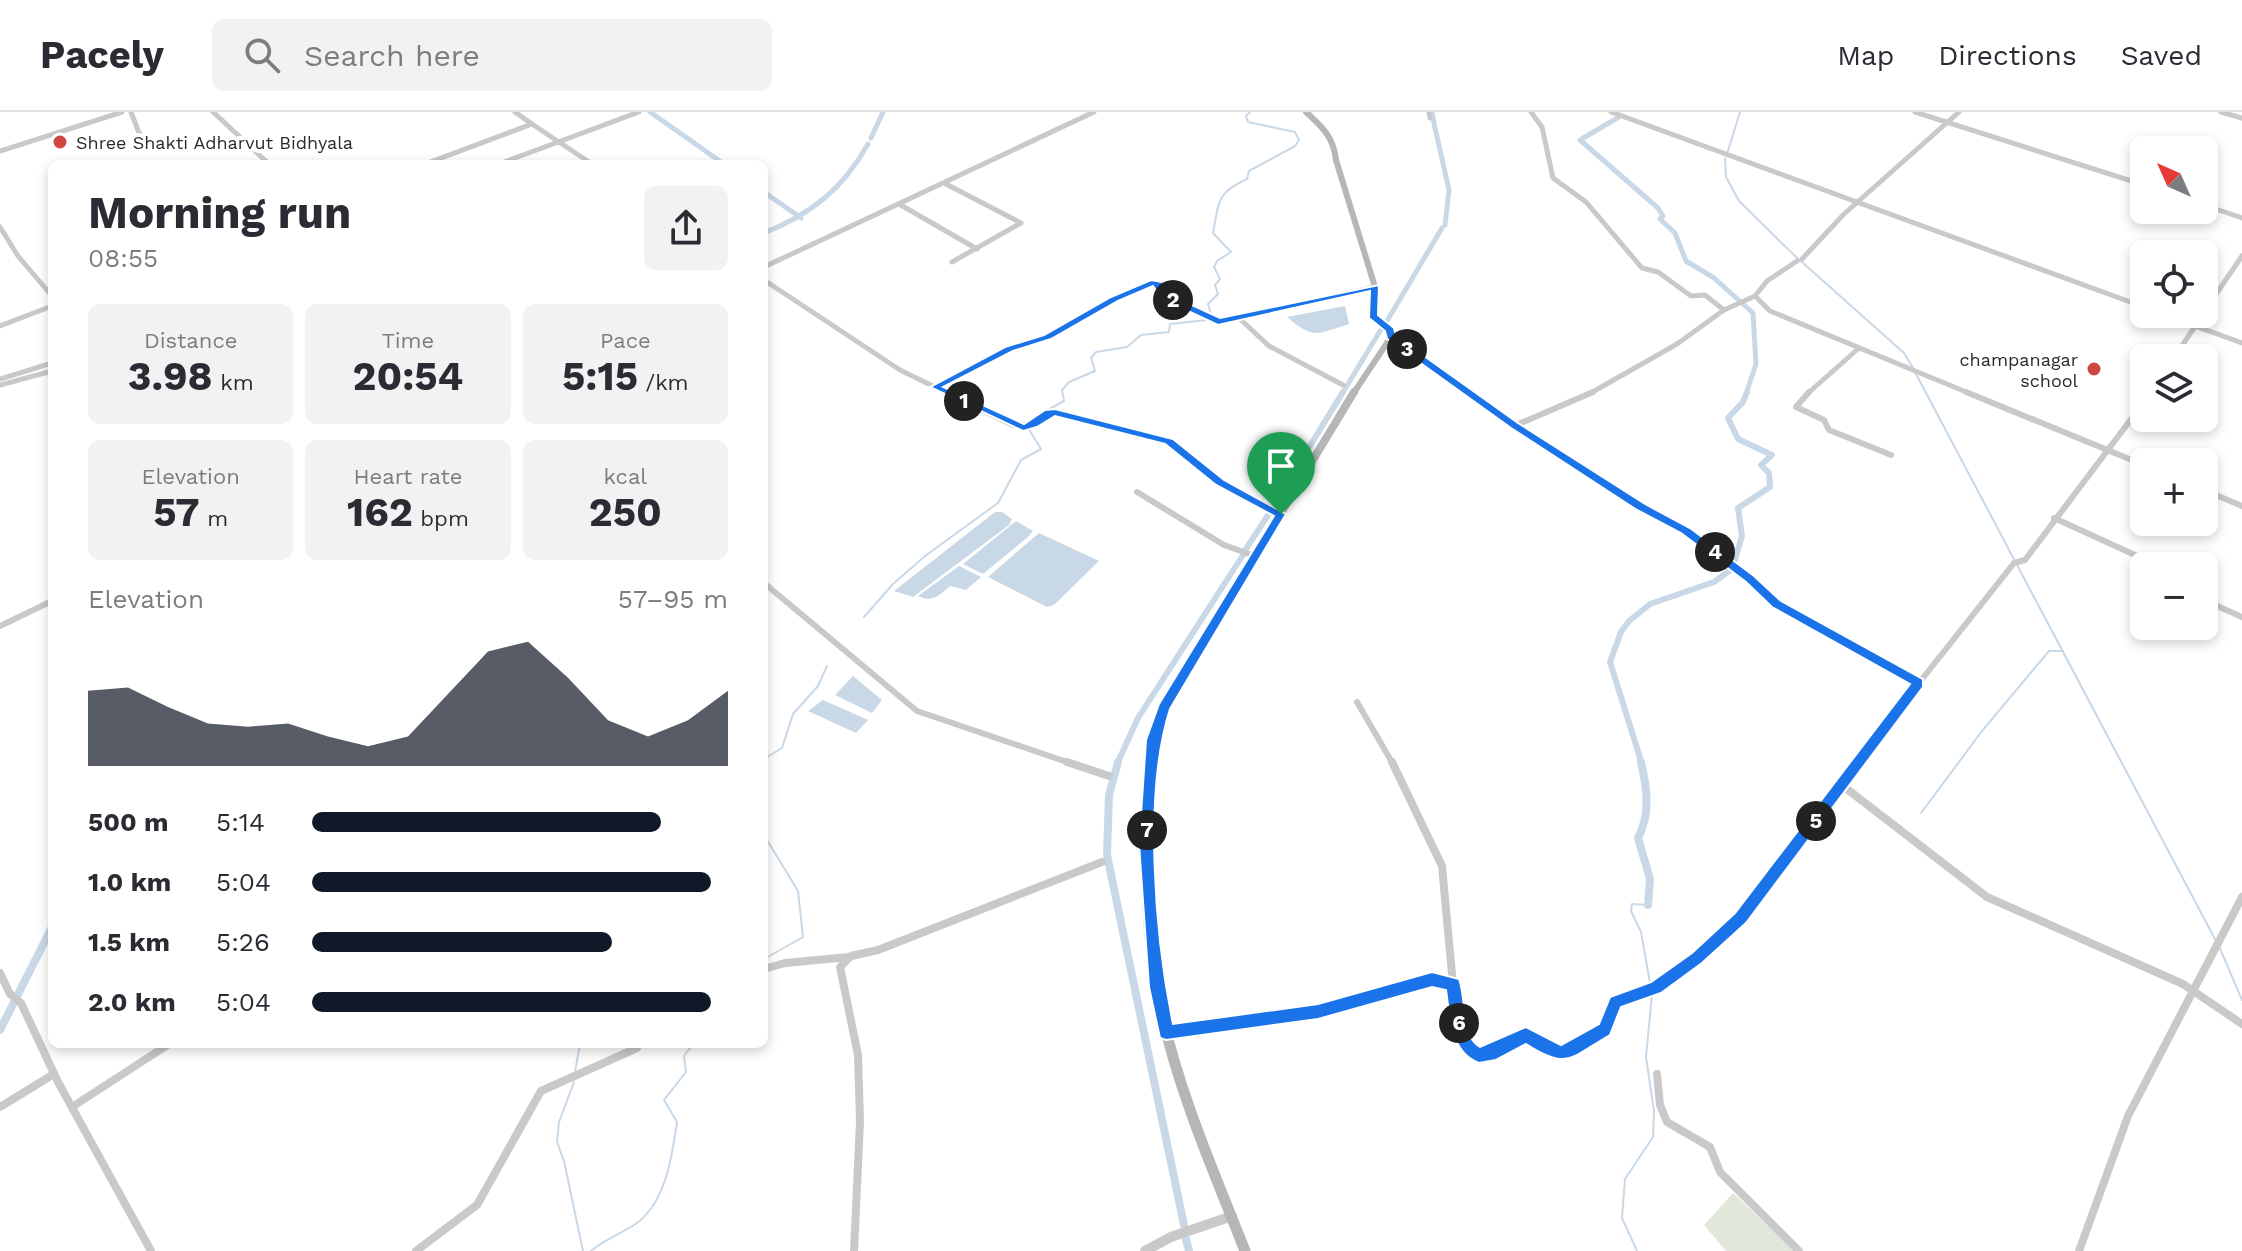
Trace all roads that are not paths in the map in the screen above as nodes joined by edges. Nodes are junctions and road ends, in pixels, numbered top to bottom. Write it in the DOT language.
graph roads {
  1 [pos="122,112"];
  2 [pos="131,112"];
  3 [pos="213,112"];
  4 [pos="515,112"];
  5 [pos="639,112"];
  6 [pos="1094,112"];
  7 [pos="1306,112"];
  8 [pos="1531,112"];
  9 [pos="1611,112"];
  10 [pos="1915,112"];
  11 [pos="1959,112"];
  12 [pos="2221,112"];
  13 [pos="2242,118"];
  14 [pos="1946,122"];
  15 [pos="532,124"];
  16 [pos="150,142"];
  17 [pos="556,142"];
  18 [pos="0,151"];
  19 [pos="265,160"];
  20 [pos="436,160"];
  21 [pos="509,160"];
  22 [pos="585,160"];
  23 [pos="2130,181"];
  24 [pos="944,183"];
  25 [pos="899,204"];
  26 [pos="1857,204"];
  27 [pos="2218,210"];
  28 [pos="2242,218"];
  29 [pos="0,227"];
  30 [pos="977,249"];
  31 [pos="2242,256"];
  32 [pos="952,262"];
  33 [pos="768,265"];
  34 [pos="768,283"];
  35 [pos="1375,287"];
  36 [pos="48,291"];
  37 [pos="2218,291"];
  38 [pos="1755,296"];
  39 [pos="2130,302"];
  40 [pos="48,308"];
  41 [pos="1724,310"];
  42 [pos="1239,318"];
  43 [pos="0,326"];
  44 [pos="2201,328"];
  45 [pos="1391,337"];
  46 [pos="2242,343"];
  47 [pos="1859,348"];
  48 [pos="48,364"];
  49 [pos="48,372"];
  50 [pos="0,379"];
  51 [pos="0,385"];
  52 [pos="1343,385"];
  53 [pos="935,387"];
  54 [pos="2130,421"];
  55 [pos="1514,426"];
  56 [pos="2109,450"];
  57 [pos="1891,455"];
  58 [pos="2130,459"];
  59 [pos="1137,492"];
  60 [pos="2218,496"];
  61 [pos="2242,506"];
  62 [pos="1281,514"];
  63 [pos="2054,518"];
  64 [pos="2130,553"];
  65 [pos="1255,556"];
  66 [pos="768,586"];
  67 [pos="48,603"];
  68 [pos="2218,606"];
  69 [pos="2242,617"];
  70 [pos="0,626"];
  71 [pos="1919,683"];
  72 [pos="1357,702"];
  73 [pos="1109,776"];
  74 [pos="1843,786"];
  75 [pos="1102,862"];
  76 [pos="2242,897"];
  77 [pos="851,956"];
  78 [pos="768,968"];
  79 [pos="0,973"];
  80 [pos="1453,985"];
  81 [pos="2193,990"];
  82 [pos="2242,1024"];
  83 [pos="1166,1032"];
  84 [pos="163,1048"];
  85 [pos="637,1048"];
  86 [pos="54,1074"];
  87 [pos="1657,1074"];
  88 [pos="0,1107"];
  89 [pos="72,1107"];
  90 [pos="1232,1216"];
  91 [pos="151,1251"];
  92 [pos="416,1251"];
  93 [pos="854,1251"];
  94 [pos="1145,1251"];
  95 [pos="1245,1251"];
  96 [pos="1799,1251"];
  97 [pos="2079,1251"];
  1 -- 18 [label="street"];
  2 -- 16 [label="street"];
  3 -- 19 [label="street"];
  4 -- 15 [label="street"];
  5 -- 17 [label="street"];
  6 -- 24 [label="street"];
  7 -- 35 [label="main road"];
  8 -- 41 [label="street"];
  9 -- 26 [label="street"];
  10 -- 14 [label="street"];
  11 -- 14 [label="street"];
  12 -- 13 [label="street"];
  14 -- 23 [label="street"];
  14 -- 26 [label="street"];
  15 -- 17 [label="street"];
  15 -- 20 [label="street"];
  17 -- 21 [label="street"];
  17 -- 22 [label="street"];
  24 -- 25 [label="street"];
  24 -- 30 [label="street"];
  25 -- 30 [label="street"];
  25 -- 33 [label="street"];
  26 -- 38 [label="street"];
  26 -- 39 [label="street"];
  27 -- 28 [label="street"];
  29 -- 36 [label="street"];
  30 -- 32 [label="street"];
  31 -- 37 [label="street"];
  34 -- 53 [label="street"];
  35 -- 42 [label="street"];
  35 -- 45 [label="main road"];
  38 -- 41 [label="street"];
  38 -- 47 [label="street"];
  40 -- 43 [label="street"];
  41 -- 55 [label="street"];
  42 -- 52 [label="street"];
  42 -- 53 [label="street"];
  44 -- 46 [label="street"];
  45 -- 55 [label="street"];
  45 -- 62 [label="main road"];
  47 -- 56 [label="street"];
  47 -- 57 [label="street"];
  48 -- 50 [label="street"];
  49 -- 51 [label="street"];
  53 -- 62 [label="street"];
  54 -- 56 [label="street"];
  55 -- 71 [label="street"];
  56 -- 58 [label="street"];
  56 -- 63 [label="street"];
  59 -- 65 [label="street"];
  60 -- 61 [label="street"];
  62 -- 65 [label="main road"];
  63 -- 64 [label="street"];
  63 -- 71 [label="street"];
  65 -- 83 [label="main road"];
  66 -- 73 [label="street"];
  67 -- 70 [label="street"];
  68 -- 69 [label="street"];
  71 -- 74 [label="street"];
  72 -- 80 [label="street"];
  74 -- 80 [label="street"];
  74 -- 81 [label="street"];
  75 -- 77 [label="street"];
  76 -- 81 [label="street"];
  77 -- 78 [label="street"];
  77 -- 93 [label="street"];
  79 -- 86 [label="street"];
  80 -- 83 [label="street"];
  81 -- 82 [label="street"];
  81 -- 97 [label="street"];
  83 -- 90 [label="main road"];
  84 -- 89 [label="street"];
  85 -- 92 [label="street"];
  86 -- 88 [label="street"];
  86 -- 89 [label="street"];
  87 -- 96 [label="street"];
  89 -- 91 [label="street"];
  90 -- 94 [label="street"];
  90 -- 95 [label="main road"];
}
